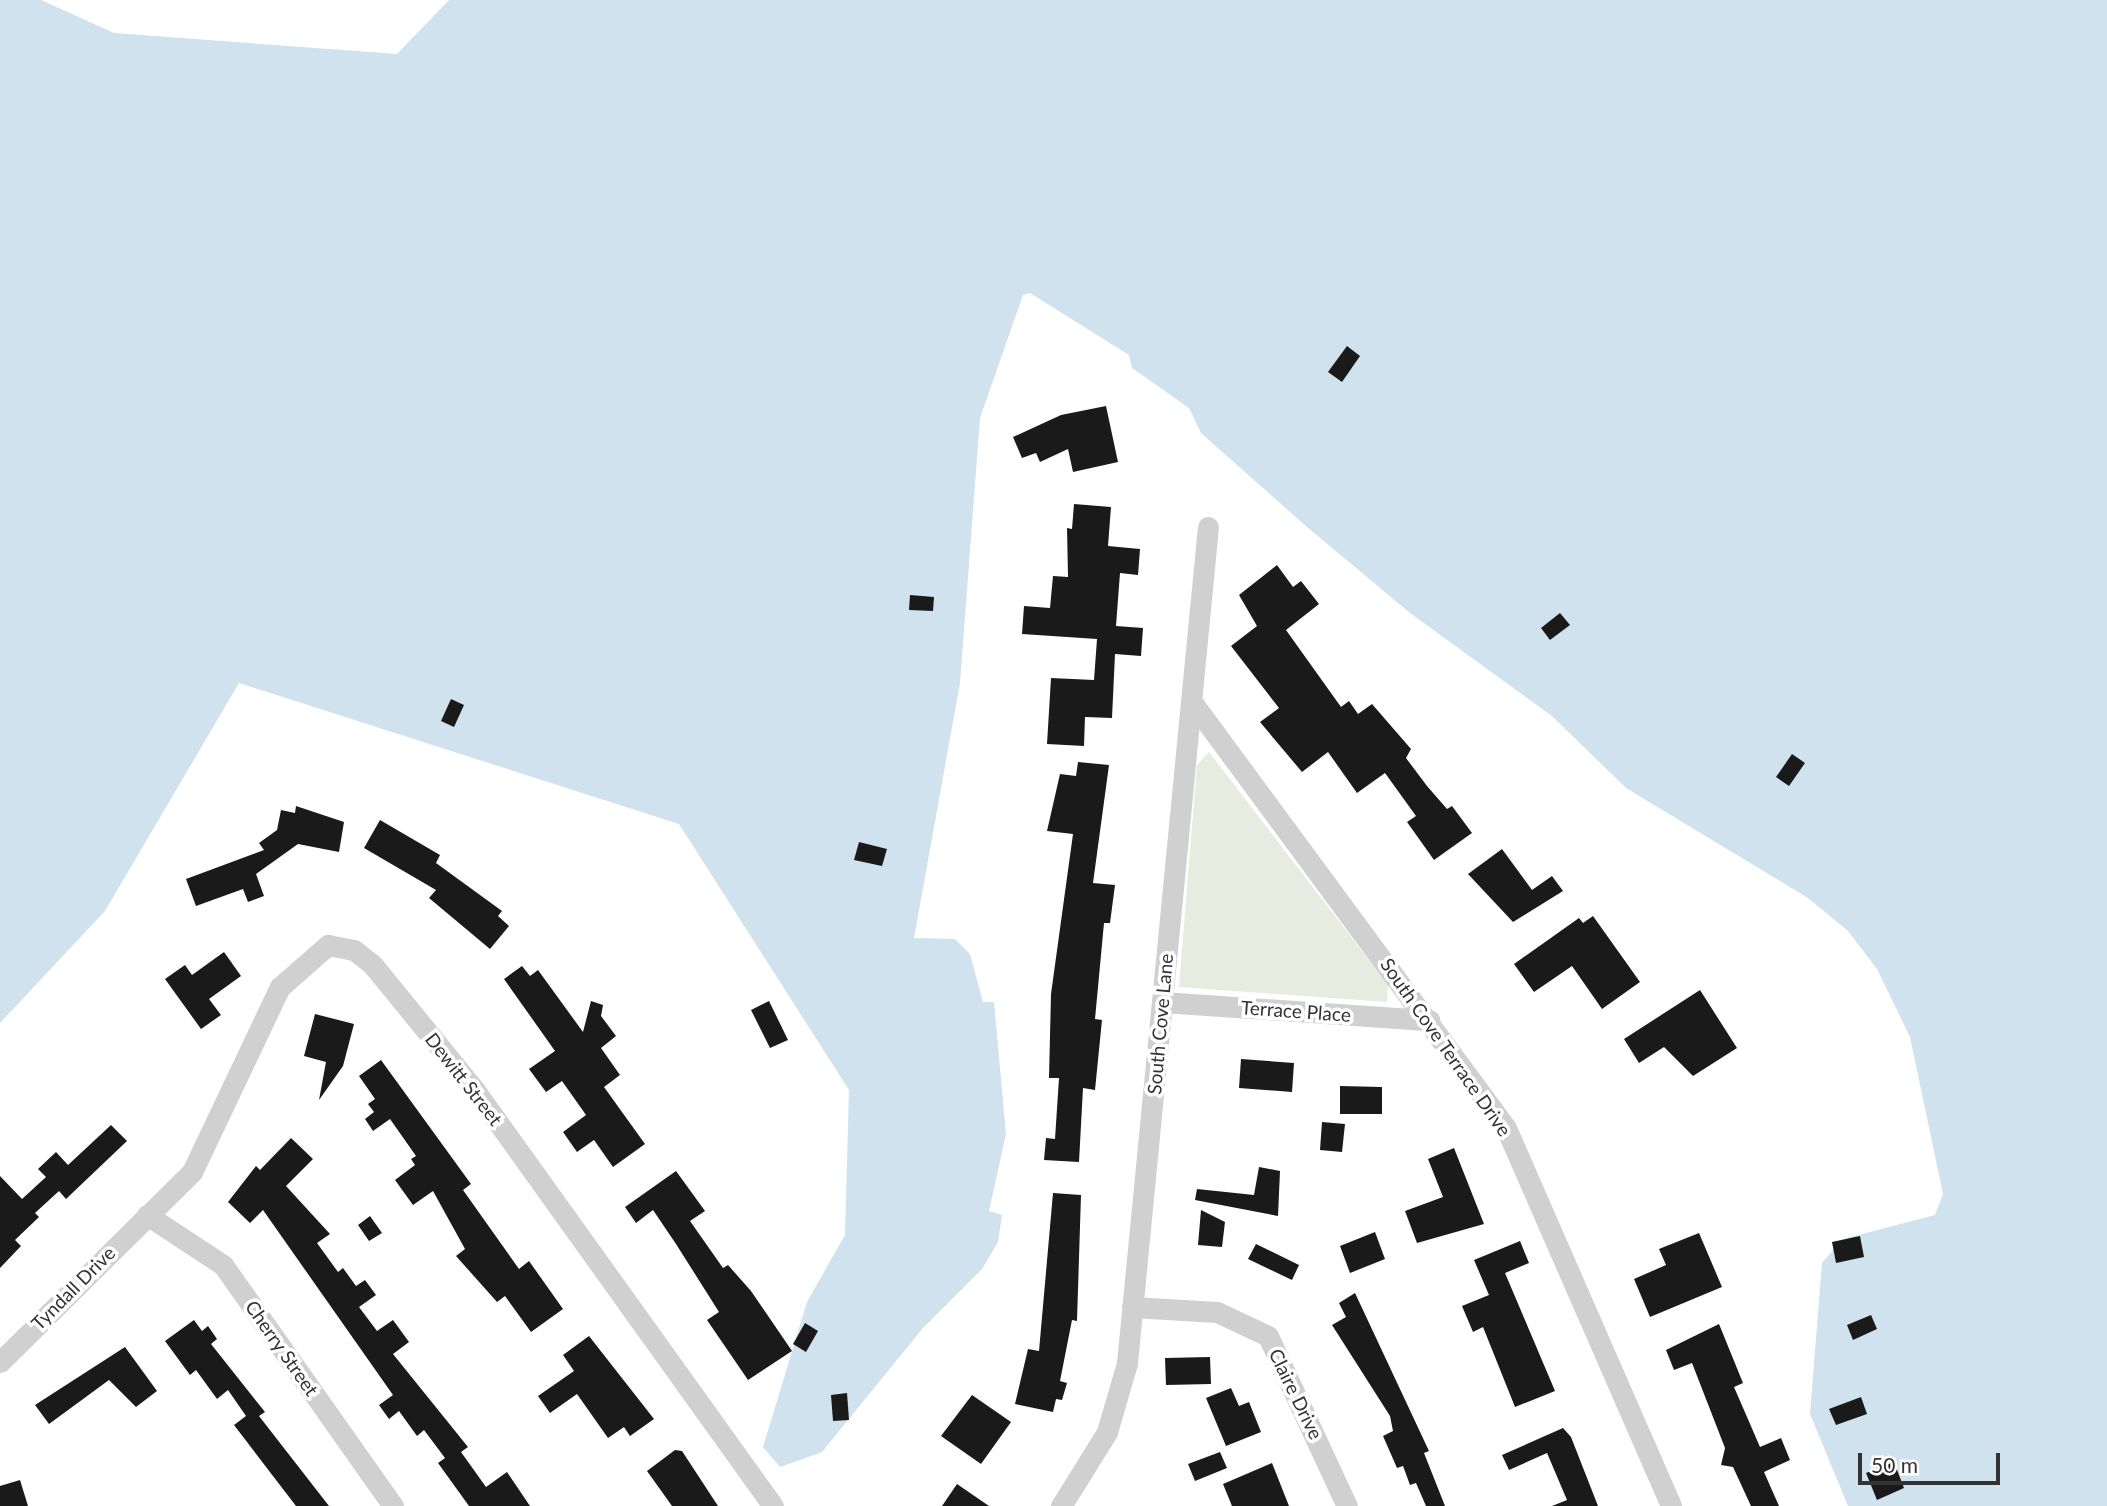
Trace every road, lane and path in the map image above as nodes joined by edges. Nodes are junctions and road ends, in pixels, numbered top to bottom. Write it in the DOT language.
graph roads {
  1 [pos="1208,527"];
  2 [pos="1192,702"];
  3 [pos="1162,1002"];
  4 [pos="1429,1020"];
  5 [pos="147,1215"];
  6 [pos="1132,1307"];
  7 [pos="0,1362"];
  8 [pos="393,1506"];
  9 [pos="773,1506"];
  10 [pos="1061,1506"];
  11 [pos="1347,1506"];
  12 [pos="1671,1506"];
  1 -- 2 [label="street, South Cove Lane"];
  2 -- 3 [label="street, South Cove Lane"];
  2 -- 4 [label="street, South Cove Terrace Drive"];
  3 -- 4 [label="street, Terrace Place"];
  3 -- 6 [label="street, South Cove Lane"];
  4 -- 12 [label="street, South Cove Terrace Drive"];
  5 -- 7 [label="street, Tyndall Drive"];
  5 -- 8 [label="street, Cherry Street"];
  5 -- 9 [label="street, Dewitt Street"];
  6 -- 10 [label="street, South Cove Lane"];
  6 -- 11 [label="street, Claire Drive"];
}
